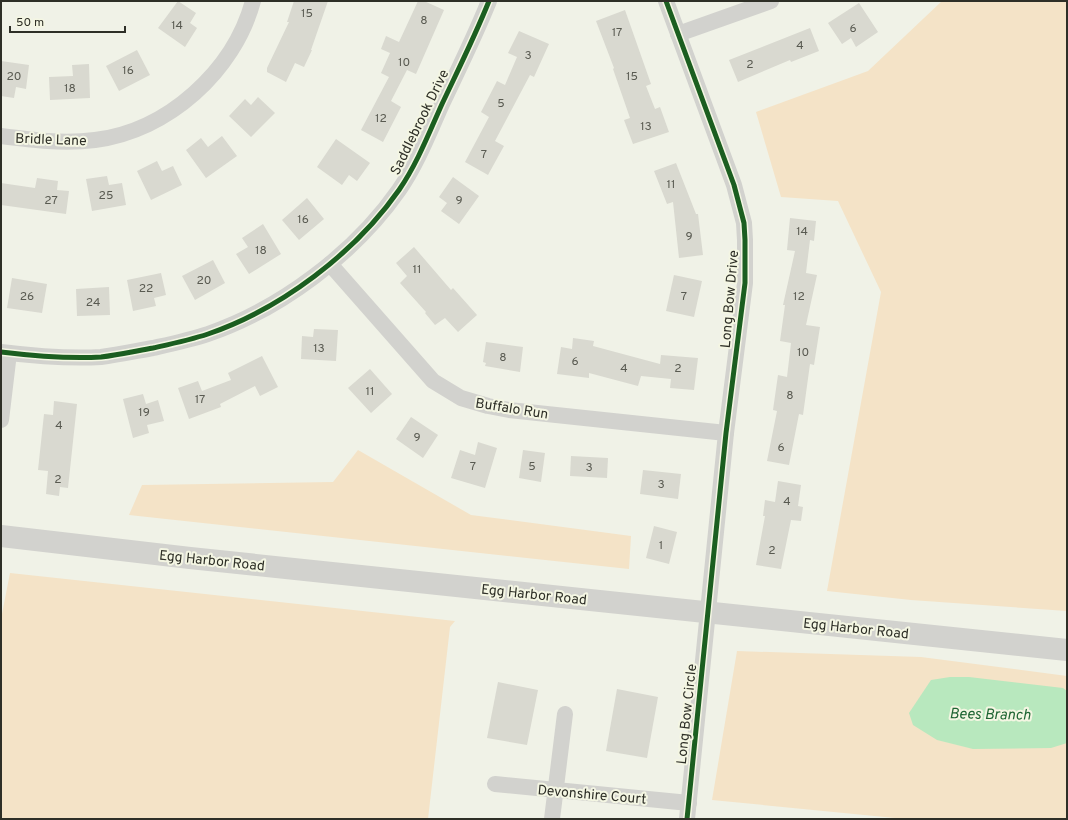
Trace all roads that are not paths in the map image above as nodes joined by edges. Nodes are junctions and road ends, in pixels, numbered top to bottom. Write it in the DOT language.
graph roads {
  1 [pos="253,1"];
  2 [pos="489,1"];
  3 [pos="666,1"];
  4 [pos="771,1"];
  5 [pos="678,34"];
  6 [pos="1,136"];
  7 [pos="330,264"];
  8 [pos="5,353"];
  9 [pos="1,420"];
  10 [pos="726,433"];
  11 [pos="1,536"];
  12 [pos="708,612"];
  13 [pos="1067,650"];
  14 [pos="565,714"];
  15 [pos="496,784"];
  16 [pos="556,790"];
  17 [pos="689,803"];
  18 [pos="552,819"];
  19 [pos="687,819"];
  1 -- 6 [label="street, Bridle Lane"];
  2 -- 7 [label="street, Saddlebrook Drive"];
  3 -- 5 [label="street, Long Bow Drive"];
  4 -- 5 [label="street"];
  5 -- 10 [label="street, Long Bow Drive"];
  7 -- 8 [label="street, Saddlebrook Drive"];
  7 -- 10 [label="street, Buffalo Run"];
  8 -- 9 [label="street"];
  10 -- 12 [label="street, Long Bow Drive"];
  11 -- 12 [label="main road, Egg Harbor Road"];
  12 -- 13 [label="main road, Egg Harbor Road"];
  12 -- 17 [label="street, Long Bow Circle"];
  14 -- 16 [label="street"];
  15 -- 16 [label="street, Devonshire Court"];
  16 -- 17 [label="street, Devonshire Court"];
  16 -- 18 [label="street"];
  17 -- 19 [label="street, Long Bow Circle"];
}
